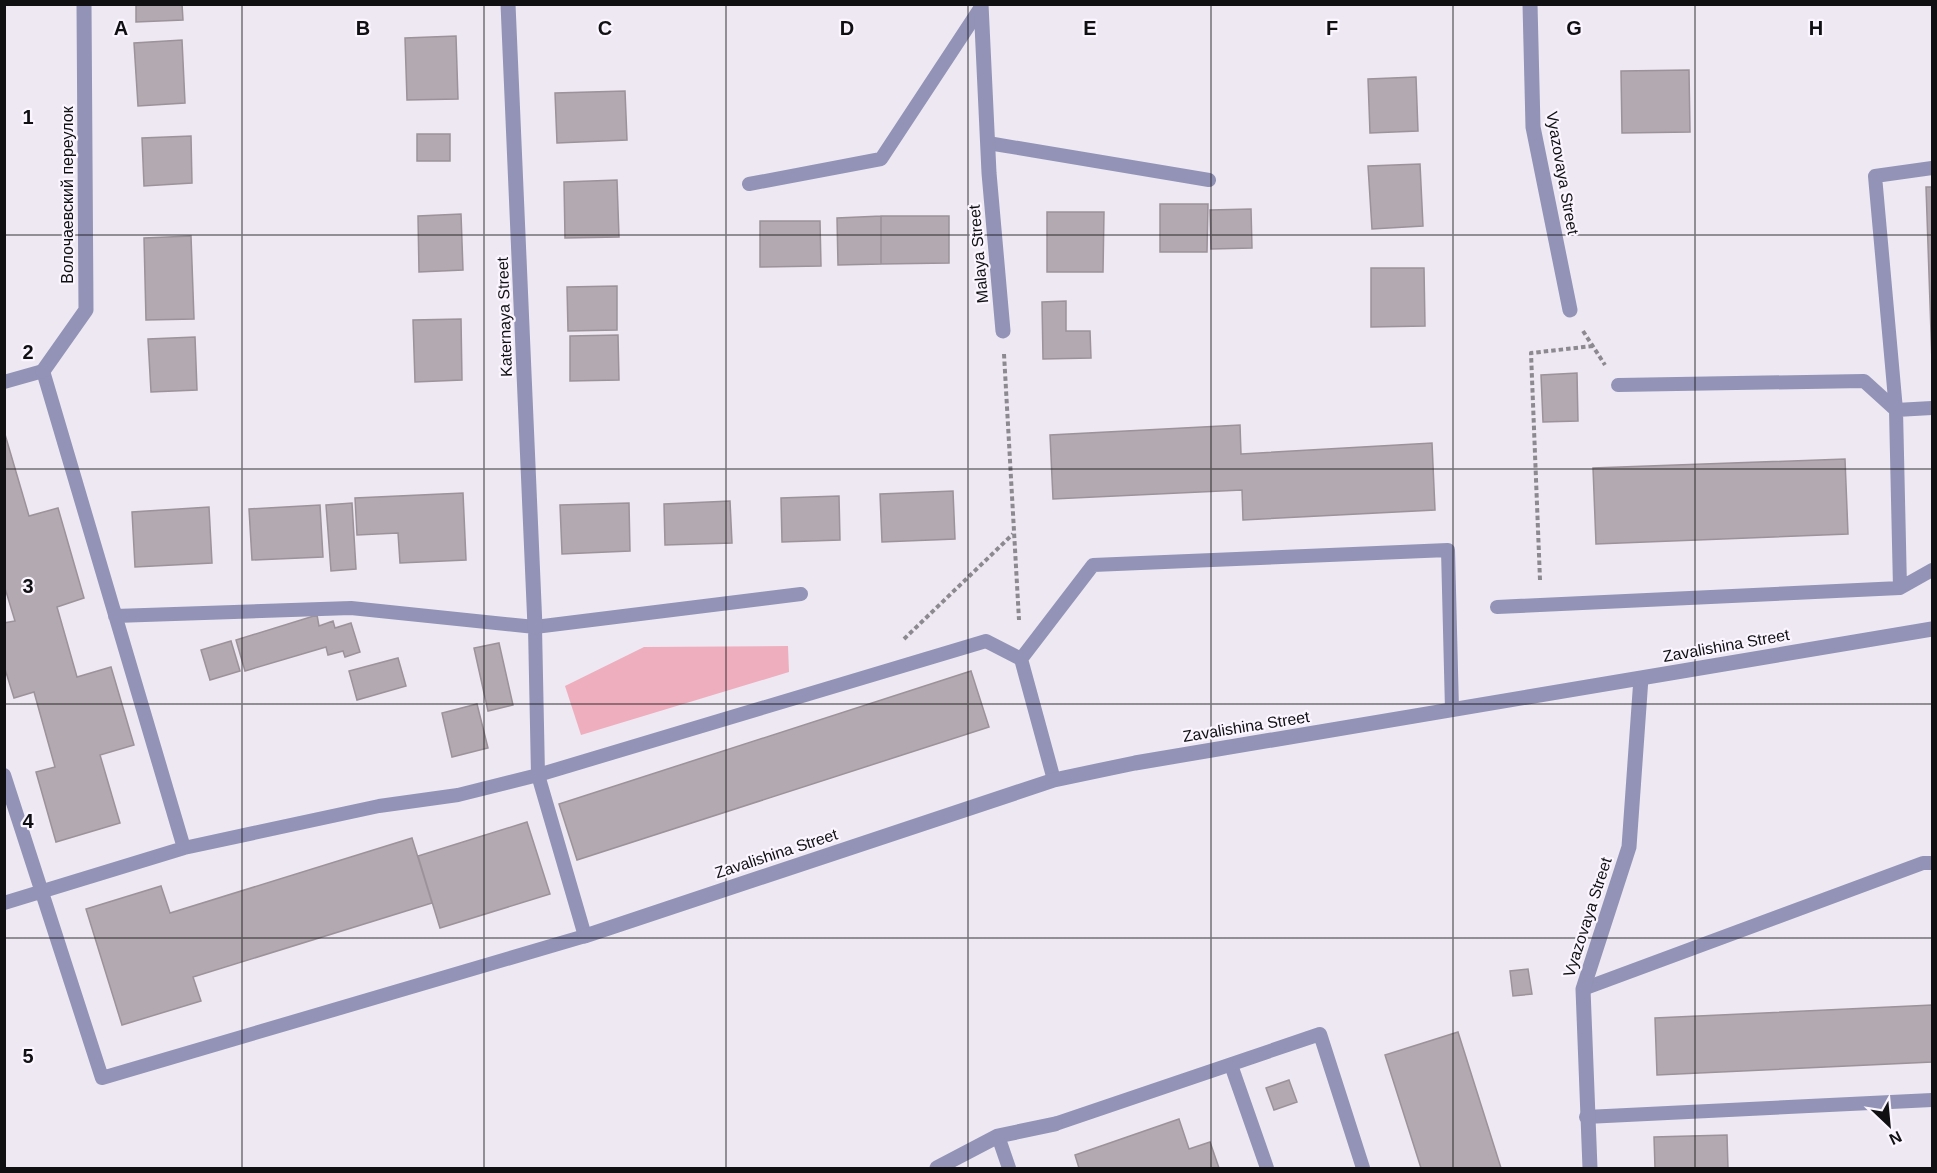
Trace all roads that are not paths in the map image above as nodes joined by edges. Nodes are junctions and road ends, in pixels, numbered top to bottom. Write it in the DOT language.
graph roads {
  1 [pos="84,4"];
  2 [pos="508,4"];
  3 [pos="1530,4"];
  4 [pos="981,6"];
  5 [pos="988,143"];
  6 [pos="1932,168"];
  7 [pos="1209,180"];
  8 [pos="749,184"];
  9 [pos="1570,310"];
  10 [pos="1003,331"];
  11 [pos="43,370"];
  12 [pos="4,382"];
  13 [pos="1618,386"];
  14 [pos="1932,408"];
  15 [pos="1896,410"];
  16 [pos="1932,570"];
  17 [pos="1900,588"];
  18 [pos="801,594"];
  19 [pos="1497,607"];
  20 [pos="115,616"];
  21 [pos="535,627"];
  22 [pos="1932,629"];
  23 [pos="1021,659"];
  24 [pos="1641,678"];
  25 [pos="1452,710"];
  26 [pos="538,775"];
  27 [pos="4,776"];
  28 [pos="1054,780"];
  29 [pos="184,848"];
  30 [pos="1932,863"];
  31 [pos="42,891"];
  32 [pos="4,903"];
  33 [pos="585,936"];
  34 [pos="1583,989"];
  35 [pos="1232,1065"];
  36 [pos="1932,1100"];
  37 [pos="1586,1117"];
  38 [pos="1055,1124"];
  39 [pos="998,1136"];
  40 [pos="937,1168"];
  41 [pos="1009,1168"];
  42 [pos="1267,1168"];
  43 [pos="1363,1168"];
  44 [pos="1590,1168"];
  1 -- 11 [label="street, Волочаевский переулок"];
  2 -- 21 [label="street, Katernaya Street"];
  3 -- 9 [label="street, Vyazovaya Street"];
  4 -- 5 [label="street, Malaya Street"];
  4 -- 8 [label="lane"];
  5 -- 7 [label="lane"];
  5 -- 10 [label="street, Malaya Street"];
  6 -- 15 [label="lane"];
  11 -- 12 [label="lane"];
  11 -- 20 [label="lane"];
  13 -- 15 [label="lane"];
  14 -- 15 [label="lane"];
  15 -- 17 [label="lane"];
  16 -- 17 [label="lane"];
  17 -- 19 [label="lane"];
  18 -- 21 [label="lane"];
  20 -- 21 [label="lane"];
  20 -- 29 [label="lane"];
  21 -- 26 [label="lane"];
  22 -- 24 [label="street, Zavalishina Street"];
  23 -- 25 [label="lane"];
  23 -- 26 [label="lane"];
  23 -- 28 [label="lane"];
  24 -- 25 [label="street, Zavalishina Street"];
  24 -- 34 [label="street, Vyazovaya Street"];
  25 -- 28 [label="street, Zavalishina Street"];
  26 -- 29 [label="lane"];
  26 -- 33 [label="lane"];
  27 -- 31 [label="lane"];
  28 -- 33 [label="street, Zavalishina Street"];
  29 -- 31 [label="lane"];
  30 -- 34 [label="lane"];
  31 -- 32 [label="lane"];
  31 -- 33 [label="lane"];
  34 -- 37 [label="street, Vyazovaya Street"];
  35 -- 38 [label="lane"];
  35 -- 42 [label="lane"];
  35 -- 43 [label="lane"];
  36 -- 37 [label="lane"];
  37 -- 44 [label="street, Vyazovaya Street"];
  38 -- 39 [label="street"];
  39 -- 40 [label="street"];
  39 -- 41 [label="lane"];
}
